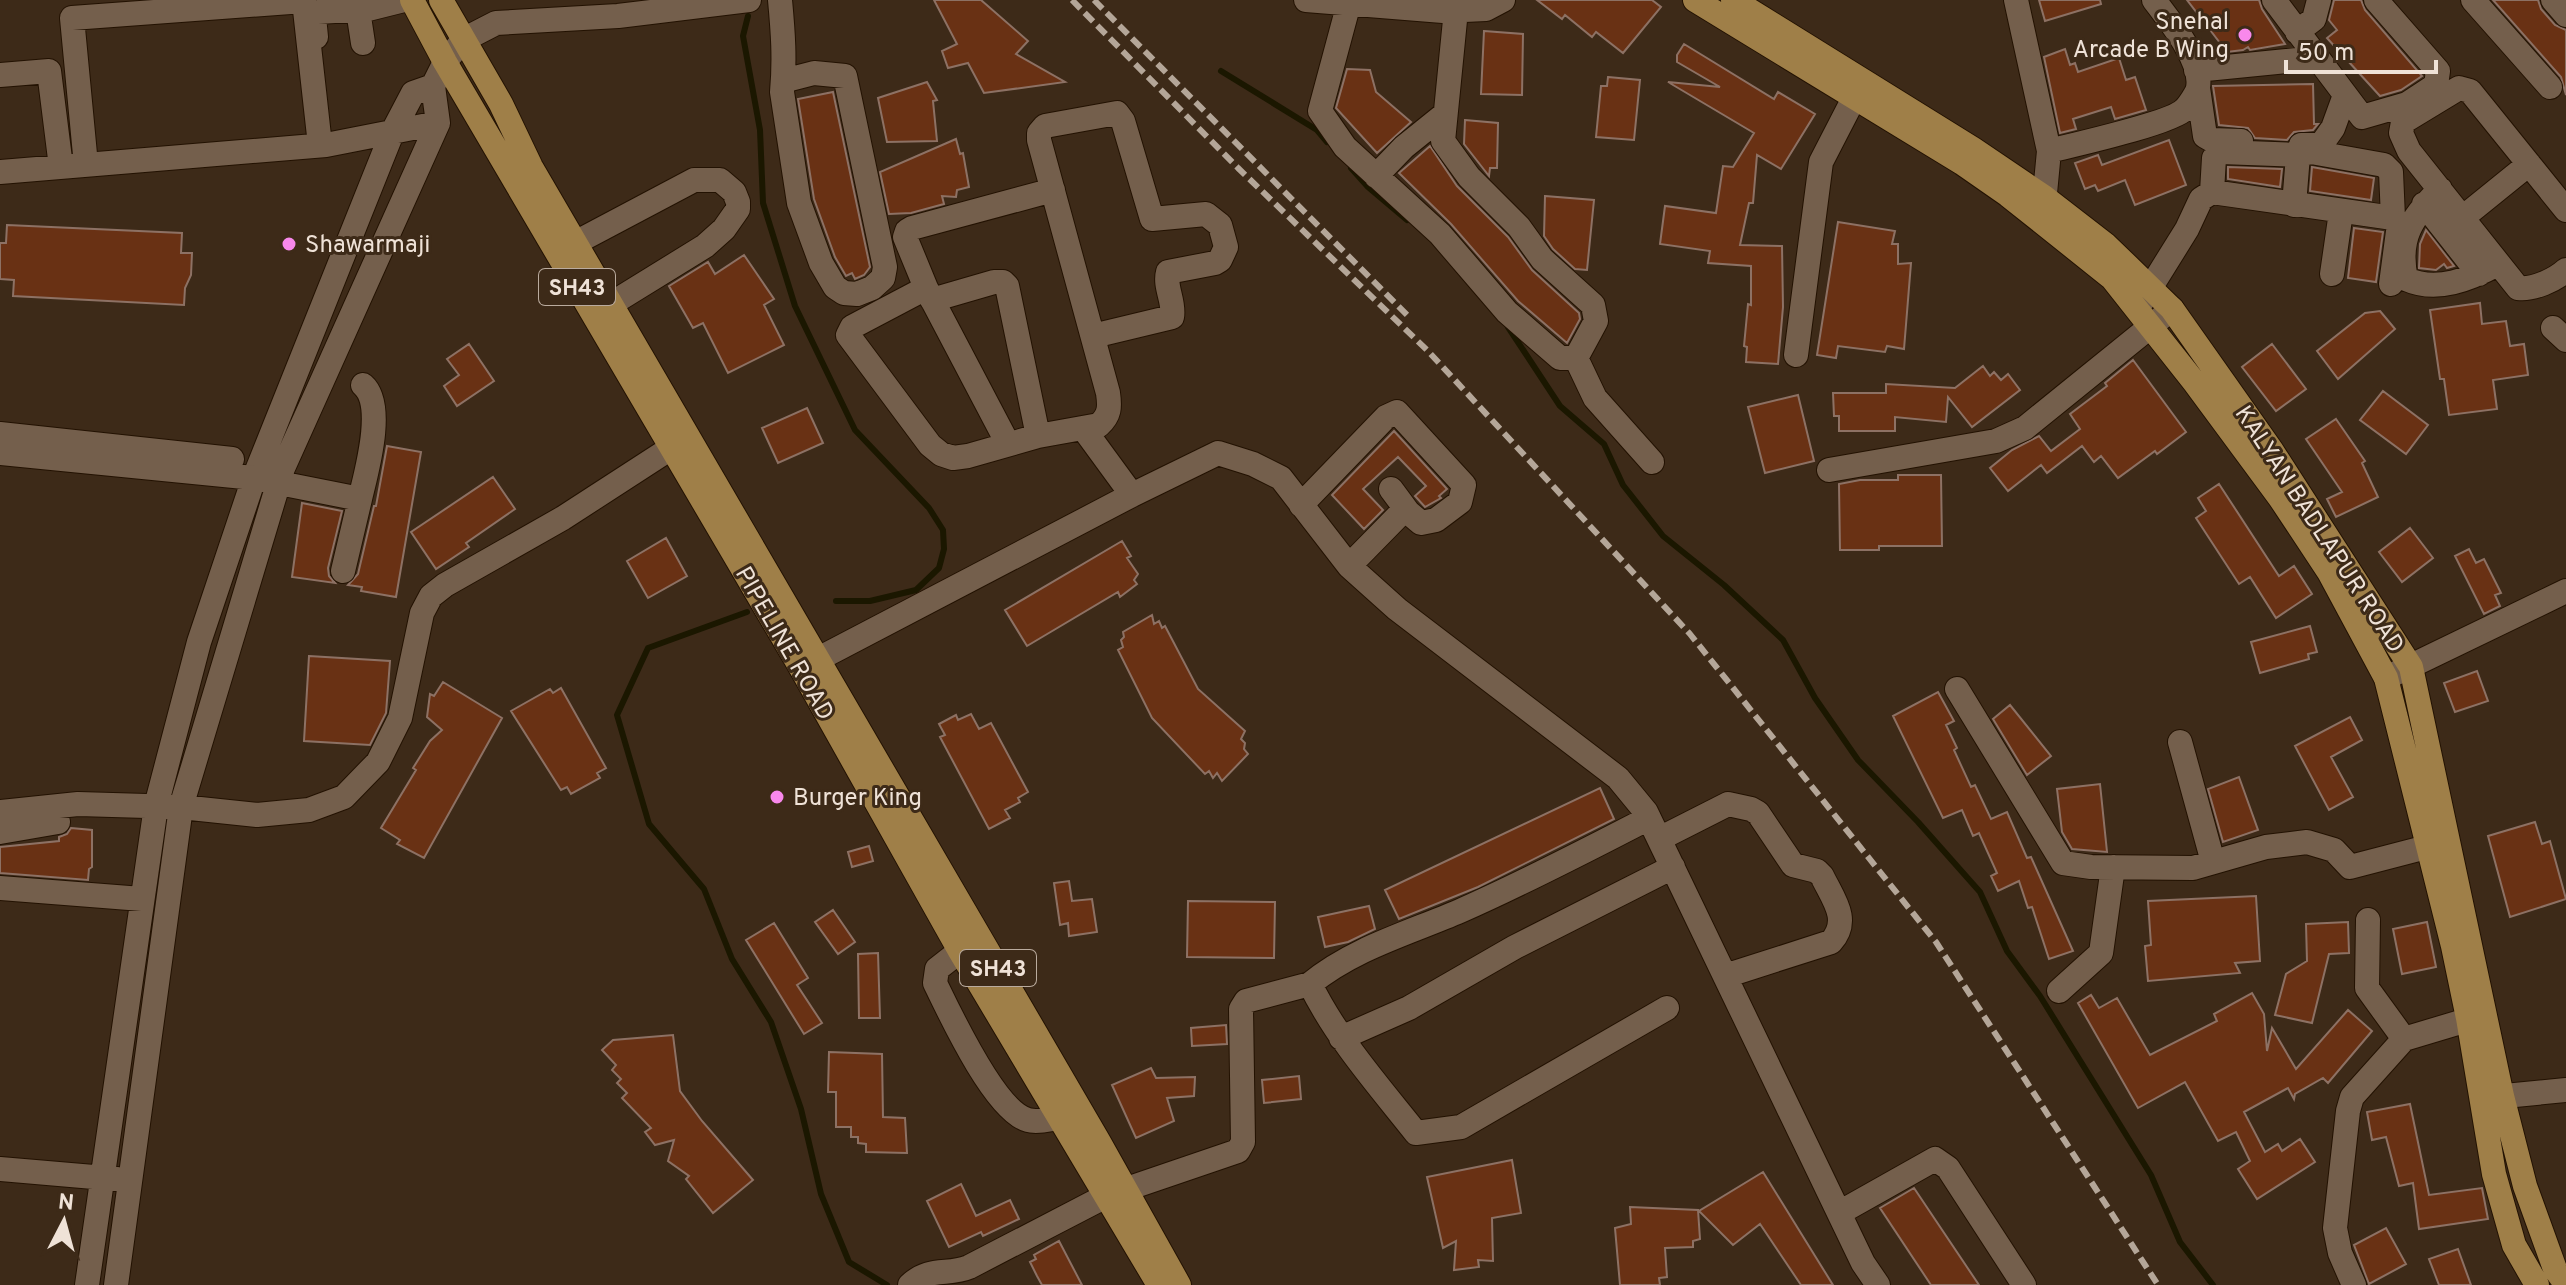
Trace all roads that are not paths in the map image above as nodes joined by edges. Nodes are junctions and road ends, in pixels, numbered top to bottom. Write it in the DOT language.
graph roads {
  1 [pos="404,0"];
  2 [pos="412,0"];
  3 [pos="441,0"];
  4 [pos="749,0"];
  5 [pos="780,0"];
  6 [pos="1306,0"];
  7 [pos="1503,0"];
  8 [pos="1695,0"];
  9 [pos="1733,0"];
  10 [pos="2016,0"];
  11 [pos="2154,0"];
  12 [pos="2274,0"];
  13 [pos="2319,0"];
  14 [pos="2376,0"];
  15 [pos="2473,0"];
  16 [pos="2553,0"];
  17 [pos="724,2"];
  18 [pos="1349,3"];
  19 [pos="1410,4"];
  20 [pos="648,6"];
  21 [pos="358,10"];
  22 [pos="1456,10"];
  23 [pos="2566,15"];
  24 [pos="2297,32"];
  25 [pos="1776,38"];
  26 [pos="463,40"];
  27 [pos="363,43"];
  28 [pos="2317,58"];
  29 [pos="445,62"];
  30 [pos="0,75"];
  31 [pos="2197,79"];
  32 [pos="783,81"];
  33 [pos="433,86"];
  34 [pos="1854,86"];
  35 [pos="2550,87"];
  36 [pos="2345,95"];
  37 [pos="1445,114"];
  38 [pos="438,123"];
  39 [pos="392,133"];
  40 [pos="323,145"];
  41 [pos="2049,151"];
  42 [pos="2298,155"];
  43 [pos="1967,156"];
  44 [pos="2529,164"];
  45 [pos="86,165"];
  46 [pos="61,167"];
  47 [pos="0,172"];
  48 [pos="1376,176"];
  49 [pos="1053,190"];
  50 [pos="2212,192"];
  51 [pos="2044,197"];
  52 [pos="2432,197"];
  53 [pos="2294,205"];
  54 [pos="2566,210"];
  55 [pos="2393,218"];
  56 [pos="2461,219"];
  57 [pos="2042,224"];
  58 [pos="575,243"];
  59 [pos="2488,269"];
  60 [pos="2566,270"];
  61 [pos="2391,284"];
  62 [pos="2152,288"];
  63 [pos="929,294"];
  64 [pos="611,304"];
  65 [pos="2172,309"];
  66 [pos="2144,317"];
  67 [pos="1093,336"];
  68 [pos="1796,355"];
  69 [pos="1576,358"];
  70 [pos="363,385"];
  71 [pos="1083,428"];
  72 [pos="0,434"];
  73 [pos="1038,436"];
  74 [pos="1008,444"];
  75 [pos="671,448"];
  76 [pos="0,453"];
  77 [pos="165,460"];
  78 [pos="1652,462"];
  79 [pos="1829,470"];
  80 [pos="269,473"];
  81 [pos="1391,489"];
  82 [pos="1132,495"];
  83 [pos="360,499"];
  84 [pos="1301,505"];
  85 [pos="1408,512"];
  86 [pos="1349,566"];
  87 [pos="343,571"];
  88 [pos="2566,591"];
  89 [pos="810,664"];
  90 [pos="2411,667"];
  91 [pos="2386,678"];
  92 [pos="1957,689"];
  93 [pos="2180,742"];
  94 [pos="156,806"];
  95 [pos="181,807"];
  96 [pos="0,812"];
  97 [pos="58,822"];
  98 [pos="1654,828"];
  99 [pos="0,832"];
  100 [pos="2438,843"];
  101 [pos="2213,862"];
  102 [pos="1673,867"];
  103 [pos="2113,867"];
  104 [pos="0,888"];
  105 [pos="142,899"];
  106 [pos="2368,920"];
  107 [pos="964,941"];
  108 [pos="1725,976"];
  109 [pos="1310,984"];
  110 [pos="2059,991"];
  111 [pos="1667,1008"];
  112 [pos="2476,1017"];
  113 [pos="2404,1039"];
  114 [pos="1344,1042"];
  115 [pos="2566,1090"];
  116 [pos="2492,1097"];
  117 [pos="1059,1118"];
  118 [pos="0,1169"];
  119 [pos="101,1178"];
  120 [pos="130,1180"];
  121 [pos="1116,1193"];
  122 [pos="1839,1213"];
  123 [pos="912,1282"];
  124 [pos="2566,1284"];
  125 [pos="87,1285"];
  126 [pos="116,1285"];
  127 [pos="1159,1285"];
  128 [pos="1179,1285"];
  129 [pos="1878,1285"];
  130 [pos="2024,1285"];
  131 [pos="2354,1285"];
  132 [pos="2537,1285"];
  1 -- 21 [label="street"];
  2 -- 29 [label="main road, PIPELINE ROAD / SH43"];
  3 -- 26 [label="main road, PIPELINE ROAD / SH43"];
  4 -- 17 [label="street"];
  5 -- 32 [label="street"];
  6 -- 18 [label="street"];
  7 -- 22 [label="street"];
  8 -- 25 [label="main road"];
  9 -- 25 [label="main road, KALYAN BADLAPUR ROAD"];
  10 -- 41 [label="street"];
  11 -- 31 [label="street"];
  12 -- 24 [label="street"];
  13 -- 24 [label="street"];
  14 -- 36 [label="street"];
  15 -- 35 [label="street"];
  16 -- 23 [label="street"];
  17 -- 20 [label="street"];
  18 -- 19 [label="street"];
  18 -- 48 [label="street"];
  19 -- 22 [label="street"];
  20 -- 26 [label="street"];
  21 -- 27 [label="street"];
  21 -- 40 [label="street"];
  22 -- 37 [label="street"];
  24 -- 28 [label="street"];
  25 -- 34 [label="main road, KALYAN BADLAPUR ROAD"];
  26 -- 29 [label="street"];
  26 -- 58 [label="main road, PIPELINE ROAD / SH43"];
  28 -- 31 [label="street"];
  28 -- 36 [label="street"];
  29 -- 33 [label="street"];
  29 -- 75 [label="main road, PIPELINE ROAD / SH43"];
  30 -- 46 [label="street"];
  31 -- 36 [label="street"];
  31 -- 41 [label="street"];
  32 -- 32 [label="street"];
  33 -- 38 [label="street"];
  33 -- 39 [label="street"];
  34 -- 43 [label="main road, KALYAN BADLAPUR ROAD"];
  34 -- 68 [label="street"];
  37 -- 48 [label="street"];
  37 -- 69 [label="street"];
  38 -- 39 [label="street"];
  38 -- 80 [label="street"];
  39 -- 40 [label="street"];
  39 -- 80 [label="street"];
  40 -- 45 [label="street"];
  40 -- 45 [label="street"];
  41 -- 51 [label="street"];
  42 -- 50 [label="street"];
  42 -- 53 [label="street"];
  42 -- 55 [label="street"];
  43 -- 51 [label="main road, KALYAN BADLAPUR ROAD"];
  43 -- 57 [label="main road"];
  44 -- 52 [label="street"];
  44 -- 54 [label="street"];
  44 -- 56 [label="street"];
  45 -- 46 [label="street"];
  46 -- 47 [label="street"];
  48 -- 69 [label="street"];
  49 -- 63 [label="street"];
  49 -- 67 [label="street"];
  49 -- 67 [label="street"];
  50 -- 53 [label="street"];
  50 -- 62 [label="street"];
  51 -- 57 [label="street"];
  51 -- 62 [label="main road, KALYAN BADLAPUR ROAD"];
  52 -- 56 [label="street"];
  52 -- 59 [label="street"];
  52 -- 59 [label="street"];
  53 -- 55 [label="street"];
  55 -- 61 [label="street"];
  56 -- 59 [label="street"];
  57 -- 66 [label="main road"];
  58 -- 64 [label="main road, PIPELINE ROAD / SH43"];
  58 -- 64 [label="street"];
  59 -- 60 [label="street"];
  62 -- 65 [label="main road, KALYAN BADLAPUR ROAD"];
  62 -- 66 [label="street"];
  63 -- 73 [label="street"];
  63 -- 74 [label="street"];
  63 -- 74 [label="street"];
  64 -- 89 [label="main road, PIPELINE ROAD / SH43"];
  65 -- 66 [label="street"];
  65 -- 90 [label="main road, KALYAN BADLAPUR ROAD"];
  66 -- 79 [label="street"];
  66 -- 91 [label="main road"];
  67 -- 71 [label="street"];
  69 -- 78 [label="street"];
  70 -- 83 [label="street"];
  71 -- 73 [label="street"];
  71 -- 82 [label="street"];
  72 -- 77 [label="street"];
  73 -- 74 [label="street"];
  75 -- 89 [label="main road, PIPELINE ROAD / SH43"];
  75 -- 95 [label="street"];
  76 -- 77 [label="street"];
  77 -- 80 [label="street"];
  80 -- 83 [label="street"];
  80 -- 94 [label="street"];
  80 -- 95 [label="street"];
  81 -- 85 [label="street"];
  82 -- 84 [label="street"];
  82 -- 89 [label="street"];
  83 -- 87 [label="street"];
  84 -- 85 [label="street"];
  84 -- 86 [label="street"];
  85 -- 86 [label="street"];
  86 -- 98 [label="street"];
  88 -- 90 [label="street"];
  89 -- 107 [label="main road, PIPELINE ROAD / SH43"];
  90 -- 91 [label="street"];
  90 -- 100 [label="main road, KALYAN BADLAPUR ROAD"];
  91 -- 100 [label="main road"];
  92 -- 103 [label="street"];
  93 -- 101 [label="street"];
  94 -- 95 [label="street"];
  94 -- 96 [label="street"];
  94 -- 105 [label="street"];
  95 -- 120 [label="street"];
  97 -- 99 [label="street"];
  98 -- 102 [label="street"];
  98 -- 108 [label="street"];
  98 -- 109 [label="street"];
  100 -- 101 [label="street"];
  100 -- 112 [label="main road"];
  101 -- 103 [label="street"];
  102 -- 108 [label="street"];
  102 -- 114 [label="street"];
  103 -- 110 [label="street"];
  104 -- 105 [label="street"];
  105 -- 119 [label="street"];
  106 -- 113 [label="street"];
  107 -- 117 [label="main road, PIPELINE ROAD / SH43"];
  107 -- 117 [label="street"];
  107 -- 121 [label="main road, PIPELINE ROAD / SH43"];
  108 -- 122 [label="street"];
  109 -- 114 [label="street"];
  109 -- 121 [label="street"];
  111 -- 114 [label="street"];
  112 -- 113 [label="street"];
  112 -- 116 [label="main road"];
  113 -- 131 [label="street"];
  115 -- 116 [label="street"];
  116 -- 124 [label="main road"];
  116 -- 132 [label="main road"];
  117 -- 121 [label="main road, PIPELINE ROAD / SH43"];
  118 -- 119 [label="street"];
  119 -- 120 [label="street"];
  119 -- 125 [label="street"];
  120 -- 126 [label="street"];
  121 -- 123 [label="street"];
  121 -- 127 [label="main road, PIPELINE ROAD / SH43"];
  121 -- 128 [label="main road, PIPELINE ROAD / SH43"];
  122 -- 129 [label="street"];
  122 -- 130 [label="street"];
}
